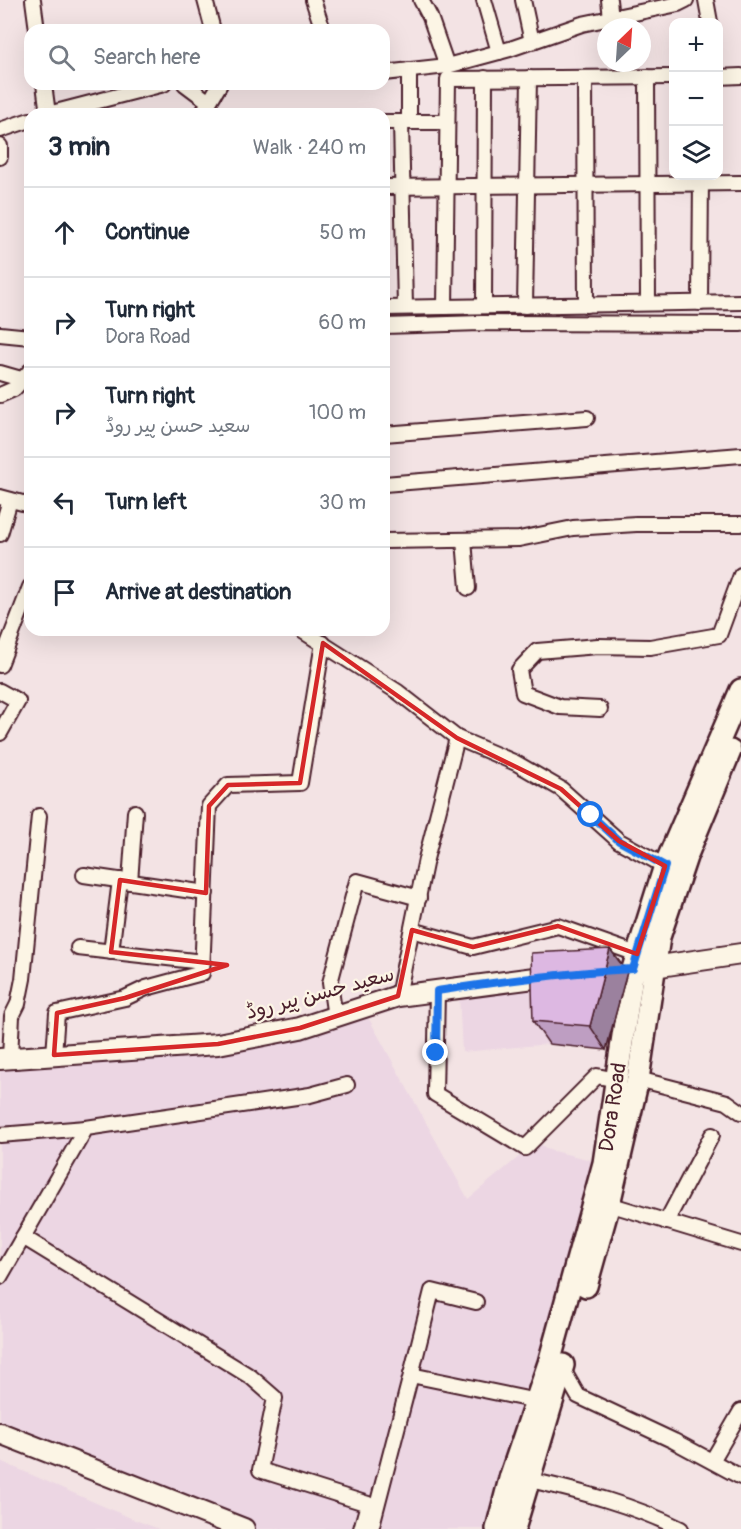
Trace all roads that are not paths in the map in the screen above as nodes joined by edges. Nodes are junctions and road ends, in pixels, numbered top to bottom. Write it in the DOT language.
graph roads {
  1 [pos="33,0"];
  2 [pos="206,0"];
  3 [pos="313,0"];
  4 [pos="421,0"];
  5 [pos="484,0"];
  6 [pos="523,0"];
  7 [pos="609,0"];
  8 [pos="706,0"];
  9 [pos="681,1"];
  10 [pos="611,18"];
  11 [pos="709,18"];
  12 [pos="597,21"];
  13 [pos="36,24"];
  14 [pos="212,24"];
  15 [pos="321,24"];
  16 [pos="532,42"];
  17 [pos="499,52"];
  18 [pos="447,66"];
  19 [pos="409,70"];
  20 [pos="390,72"];
  21 [pos="723,76"];
  22 [pos="741,76"];
  23 [pos="647,77"];
  24 [pos="669,77"];
  25 [pos="486,78"];
  26 [pos="529,78"];
  27 [pos="585,78"];
  28 [pos="45,90"];
  29 [pos="141,90"];
  30 [pos="190,90"];
  31 [pos="216,90"];
  32 [pos="47,108"];
  33 [pos="71,108"];
  34 [pos="206,108"];
  35 [pos="24,122"];
  36 [pos="390,122"];
  37 [pos="405,122"];
  38 [pos="447,122"];
  39 [pos="0,130"];
  40 [pos="0,146"];
  41 [pos="0,157"];
  42 [pos="690,180"];
  43 [pos="701,180"];
  44 [pos="711,180"];
  45 [pos="741,183"];
  46 [pos="648,184"];
  47 [pos="527,185"];
  48 [pos="585,185"];
  49 [pos="447,186"];
  50 [pos="486,186"];
  51 [pos="390,187"];
  52 [pos="402,187"];
  53 [pos="741,302"];
  54 [pos="648,303"];
  55 [pos="700,303"];
  56 [pos="586,304"];
  57 [pos="484,306"];
  58 [pos="525,306"];
  59 [pos="405,307"];
  60 [pos="445,307"];
  61 [pos="390,308"];
  62 [pos="741,324"];
  63 [pos="390,326"];
  64 [pos="0,334"];
  65 [pos="24,336"];
  66 [pos="0,373"];
  67 [pos="24,376"];
  68 [pos="24,380"];
  69 [pos="0,395"];
  70 [pos="587,418"];
  71 [pos="390,434"];
  72 [pos="741,455"];
  73 [pos="390,484"];
  74 [pos="5,499"];
  75 [pos="24,504"];
  76 [pos="741,524"];
  77 [pos="0,534"];
  78 [pos="465,540"];
  79 [pos="390,541"];
  80 [pos="741,575"];
  81 [pos="468,588"];
  82 [pos="24,603"];
  83 [pos="312,636"];
  84 [pos="323,643"];
  85 [pos="0,665"];
  86 [pos="741,690"];
  87 [pos="0,691"];
  88 [pos="600,708"];
  89 [pos="741,726"];
  90 [pos="0,733"];
  91 [pos="457,738"];
  92 [pos="135,812"];
  93 [pos="39,816"];
  94 [pos="665,866"];
  95 [pos="84,875"];
  96 [pos="125,881"];
  97 [pos="206,893"];
  98 [pos="419,898"];
  99 [pos="412,930"];
  100 [pos="78,948"];
  101 [pos="111,952"];
  102 [pos="741,954"];
  103 [pos="203,962"];
  104 [pos="641,964"];
  105 [pos="612,970"];
  106 [pos="580,973"];
  107 [pos="437,991"];
  108 [pos="398,996"];
  109 [pos="335,1017"];
  110 [pos="54,1055"];
  111 [pos="5,1058"];
  112 [pos="624,1077"];
  113 [pos="347,1085"];
  114 [pos="741,1112"];
  115 [pos="86,1128"];
  116 [pos="0,1135"];
  117 [pos="712,1135"];
  118 [pos="602,1202"];
  119 [pos="666,1222"];
  120 [pos="24,1237"];
  121 [pos="741,1244"];
  122 [pos="0,1277"];
  123 [pos="476,1302"];
  124 [pos="556,1365"];
  125 [pos="411,1375"];
  126 [pos="537,1401"];
  127 [pos="741,1411"];
  128 [pos="0,1433"];
  129 [pos="712,1461"];
  130 [pos="740,1473"];
  131 [pos="521,1478"];
  132 [pos="244,1529"];
  133 [pos="361,1529"];
  134 [pos="370,1529"];
  135 [pos="497,1529"];
  136 [pos="514,1529"];
  137 [pos="681,1529"];
  1 -- 13 [label="street"];
  2 -- 14 [label="street"];
  3 -- 15 [label="street"];
  4 -- 18 [label="street"];
  5 -- 17 [label="street"];
  6 -- 16 [label="street"];
  7 -- 10 [label="street"];
  8 -- 11 [label="street"];
  9 -- 10 [label="street"];
  12 -- 16 [label="street"];
  16 -- 17 [label="street"];
  17 -- 18 [label="street"];
  18 -- 19 [label="street"];
  19 -- 20 [label="street"];
  19 -- 37 [label="street"];
  21 -- 22 [label="street"];
  23 -- 24 [label="street"];
  23 -- 27 [label="street"];
  23 -- 46 [label="street"];
  25 -- 26 [label="street"];
  25 -- 38 [label="street"];
  25 -- 50 [label="street"];
  26 -- 27 [label="street"];
  26 -- 47 [label="street"];
  27 -- 48 [label="street"];
  28 -- 32 [label="street"];
  29 -- 33 [label="street"];
  30 -- 34 [label="street"];
  31 -- 34 [label="street"];
  35 -- 39 [label="street"];
  36 -- 37 [label="street"];
  37 -- 38 [label="street"];
  37 -- 52 [label="street"];
  38 -- 49 [label="street"];
  40 -- 41 [label="street"];
  42 -- 46 [label="street"];
  43 -- 55 [label="street"];
  44 -- 45 [label="street"];
  46 -- 48 [label="street"];
  46 -- 54 [label="street"];
  47 -- 48 [label="street"];
  47 -- 50 [label="street"];
  47 -- 58 [label="street"];
  48 -- 56 [label="street"];
  49 -- 50 [label="street"];
  49 -- 52 [label="street"];
  49 -- 60 [label="street"];
  50 -- 57 [label="street"];
  51 -- 52 [label="street"];
  52 -- 59 [label="street"];
  53 -- 55 [label="street"];
  54 -- 55 [label="street"];
  54 -- 56 [label="street"];
  56 -- 58 [label="street"];
  57 -- 58 [label="street"];
  57 -- 60 [label="street"];
  59 -- 60 [label="street"];
  59 -- 61 [label="street"];
  62 -- 63 [label="street"];
  64 -- 65 [label="street"];
  66 -- 67 [label="street"];
  68 -- 69 [label="street"];
  70 -- 71 [label="street"];
  72 -- 73 [label="street"];
  74 -- 75 [label="street"];
  74 -- 77 [label="street"];
  76 -- 78 [label="street"];
  78 -- 79 [label="street"];
  78 -- 81 [label="street"];
  80 -- 88 [label="street"];
  82 -- 85 [label="street"];
  83 -- 84 [label="street"];
  84 -- 91 [label="street"];
  84 -- 97 [label="street"];
  86 -- 94 [label="main road, Dora Road"];
  87 -- 90 [label="street"];
  89 -- 104 [label="main road"];
  91 -- 94 [label="street"];
  91 -- 98 [label="street"];
  92 -- 96 [label="street"];
  93 -- 111 [label="street"];
  94 -- 104 [label="main road, Dora Road"];
  95 -- 96 [label="street"];
  96 -- 97 [label="street"];
  96 -- 101 [label="street"];
  97 -- 103 [label="street"];
  98 -- 99 [label="street"];
  98 -- 109 [label="street"];
  99 -- 104 [label="street"];
  99 -- 108 [label="street"];
  100 -- 101 [label="street"];
  101 -- 103 [label="street"];
  102 -- 104 [label="street"];
  103 -- 110 [label="street"];
  104 -- 105 [label="street"];
  104 -- 112 [label="main road, Dora Road"];
  106 -- 107 [label="street, سعید حسن پیر روڈ"];
  107 -- 108 [label="street, سعید حسن پیر روڈ"];
  107 -- 112 [label="street"];
  108 -- 109 [label="street, سعید حسن پیر روڈ"];
  109 -- 110 [label="street, سعید حسن پیر روڈ"];
  110 -- 111 [label="street, سعید حسن پیر روڈ"];
  112 -- 114 [label="street"];
  112 -- 118 [label="main road, Dora Road"];
  113 -- 115 [label="street"];
  115 -- 116 [label="street"];
  115 -- 120 [label="street"];
  117 -- 119 [label="street"];
  118 -- 119 [label="street"];
  118 -- 124 [label="main road, Dora Road"];
  119 -- 121 [label="street"];
  120 -- 122 [label="street"];
  120 -- 133 [label="street"];
  123 -- 125 [label="street"];
  124 -- 126 [label="main road, Dora Road"];
  124 -- 129 [label="street"];
  124 -- 131 [label="main road"];
  125 -- 126 [label="street"];
  125 -- 134 [label="street"];
  126 -- 131 [label="main road, Dora Road"];
  127 -- 129 [label="street"];
  128 -- 132 [label="street"];
  129 -- 130 [label="street"];
  131 -- 135 [label="main road, Dora Road"];
  131 -- 136 [label="main road"];
  131 -- 137 [label="street"];
}
